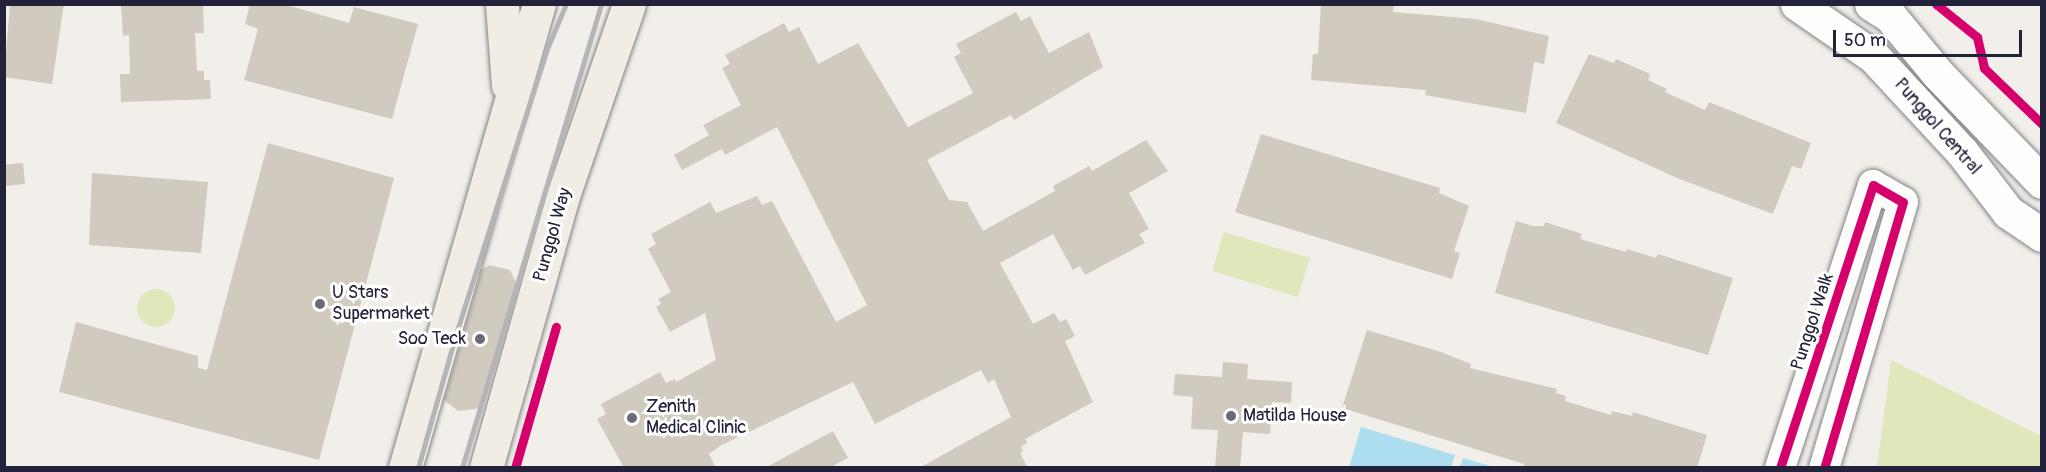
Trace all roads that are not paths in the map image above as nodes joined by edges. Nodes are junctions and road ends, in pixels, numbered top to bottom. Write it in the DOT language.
graph roads {
  1 [pos="502,4"];
  2 [pos="539,4"];
  3 [pos="629,4"];
  4 [pos="654,4"];
  5 [pos="1797,4"];
  6 [pos="1871,4"];
  7 [pos="616,43"];
  8 [pos="509,102"];
  9 [pos="2042,182"];
  10 [pos="2042,235"];
  11 [pos="405,468"];
  12 [pos="486,468"];
  13 [pos="1780,468"];
  14 [pos="1824,468"];
  1 -- 8 [label="main road"];
  2 -- 8 [label="main road"];
  3 -- 7 [label="main road, Punggol Way"];
  4 -- 7 [label="main road"];
  5 -- 10 [label="main road, Punggol Central"];
  6 -- 9 [label="main road, Punggol Central"];
  7 -- 12 [label="main road, Punggol Way"];
  8 -- 11 [label="main road"];
  13 -- 14 [label="street, Punggol Walk"];
}
